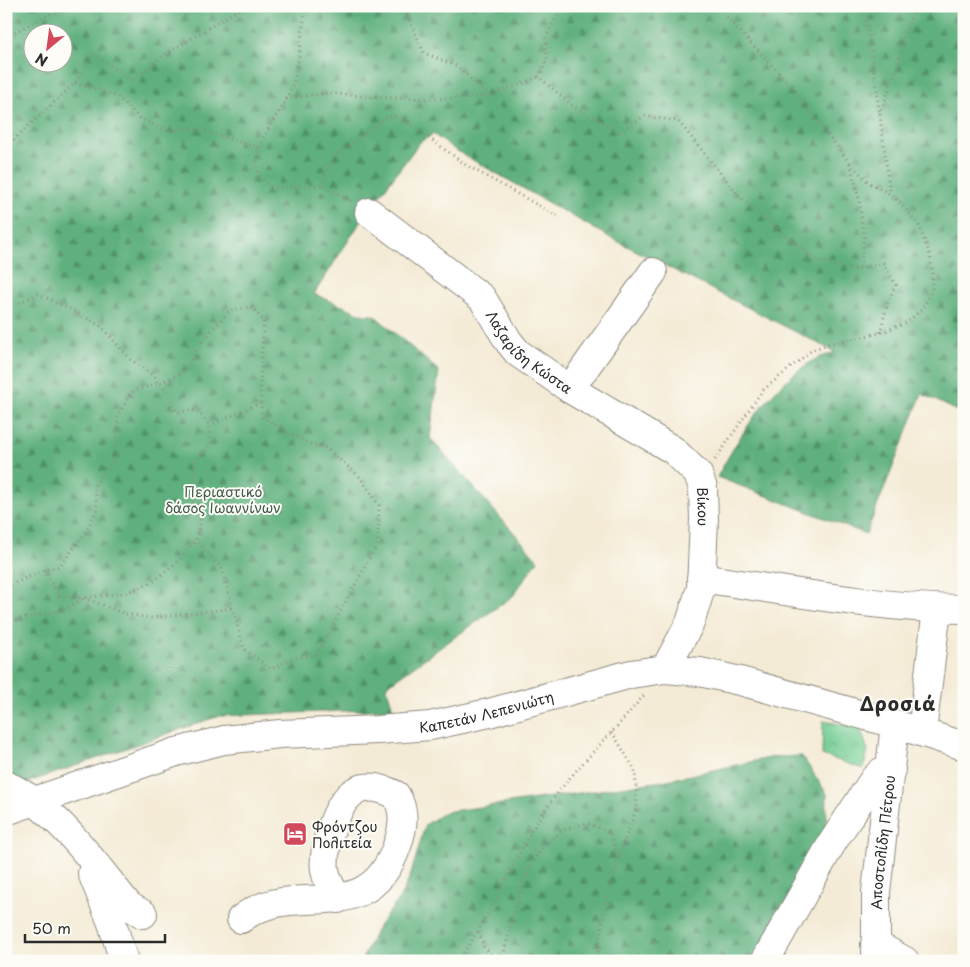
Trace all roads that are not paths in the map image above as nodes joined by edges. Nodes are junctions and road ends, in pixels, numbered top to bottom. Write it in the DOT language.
graph roads {
  1 [pos="369,212"];
  2 [pos="654,272"];
  3 [pos="570,390"];
  4 [pos="700,478"];
  5 [pos="701,578"];
  6 [pos="937,609"];
  7 [pos="964,609"];
  8 [pos="665,669"];
  9 [pos="895,724"];
  10 [pos="922,732"];
  11 [pos="964,746"];
  12 [pos="890,770"];
  13 [pos="6,785"];
  14 [pos="34,800"];
  15 [pos="6,811"];
  16 [pos="81,848"];
  17 [pos="338,898"];
  18 [pos="143,914"];
  19 [pos="240,919"];
  20 [pos="875,952"];
  21 [pos="124,961"];
  22 [pos="765,961"];
  23 [pos="905,961"];
  1 -- 3 [label="street, Λαζαρίδη Κώστα"];
  2 -- 3 [label="street"];
  3 -- 4 [label="street, Λαζαρίδη Κώστα"];
  4 -- 5 [label="street, Βίκου"];
  5 -- 6 [label="street"];
  5 -- 8 [label="street, Βίκου"];
  6 -- 7 [label="street"];
  6 -- 10 [label="street"];
  8 -- 9 [label="street, Καπετάν Λεπενιώτη"];
  8 -- 14 [label="street, Καπετάν Λεπενιώτη"];
  9 -- 10 [label="street, Καπετάν Λεπενιώτη"];
  9 -- 12 [label="street, Αποστολίδη Πέτρου"];
  10 -- 11 [label="street, Καπετάν Λεπενιώτη"];
  12 -- 20 [label="street, Αποστολίδη Πέτρου"];
  12 -- 22 [label="street"];
  13 -- 14 [label="street"];
  14 -- 15 [label="street, Καπετάν Λεπενιώτη"];
  14 -- 16 [label="street"];
  16 -- 18 [label="street"];
  16 -- 21 [label="street"];
  17 -- 19 [label="street"];
  20 -- 23 [label="street"];
}
